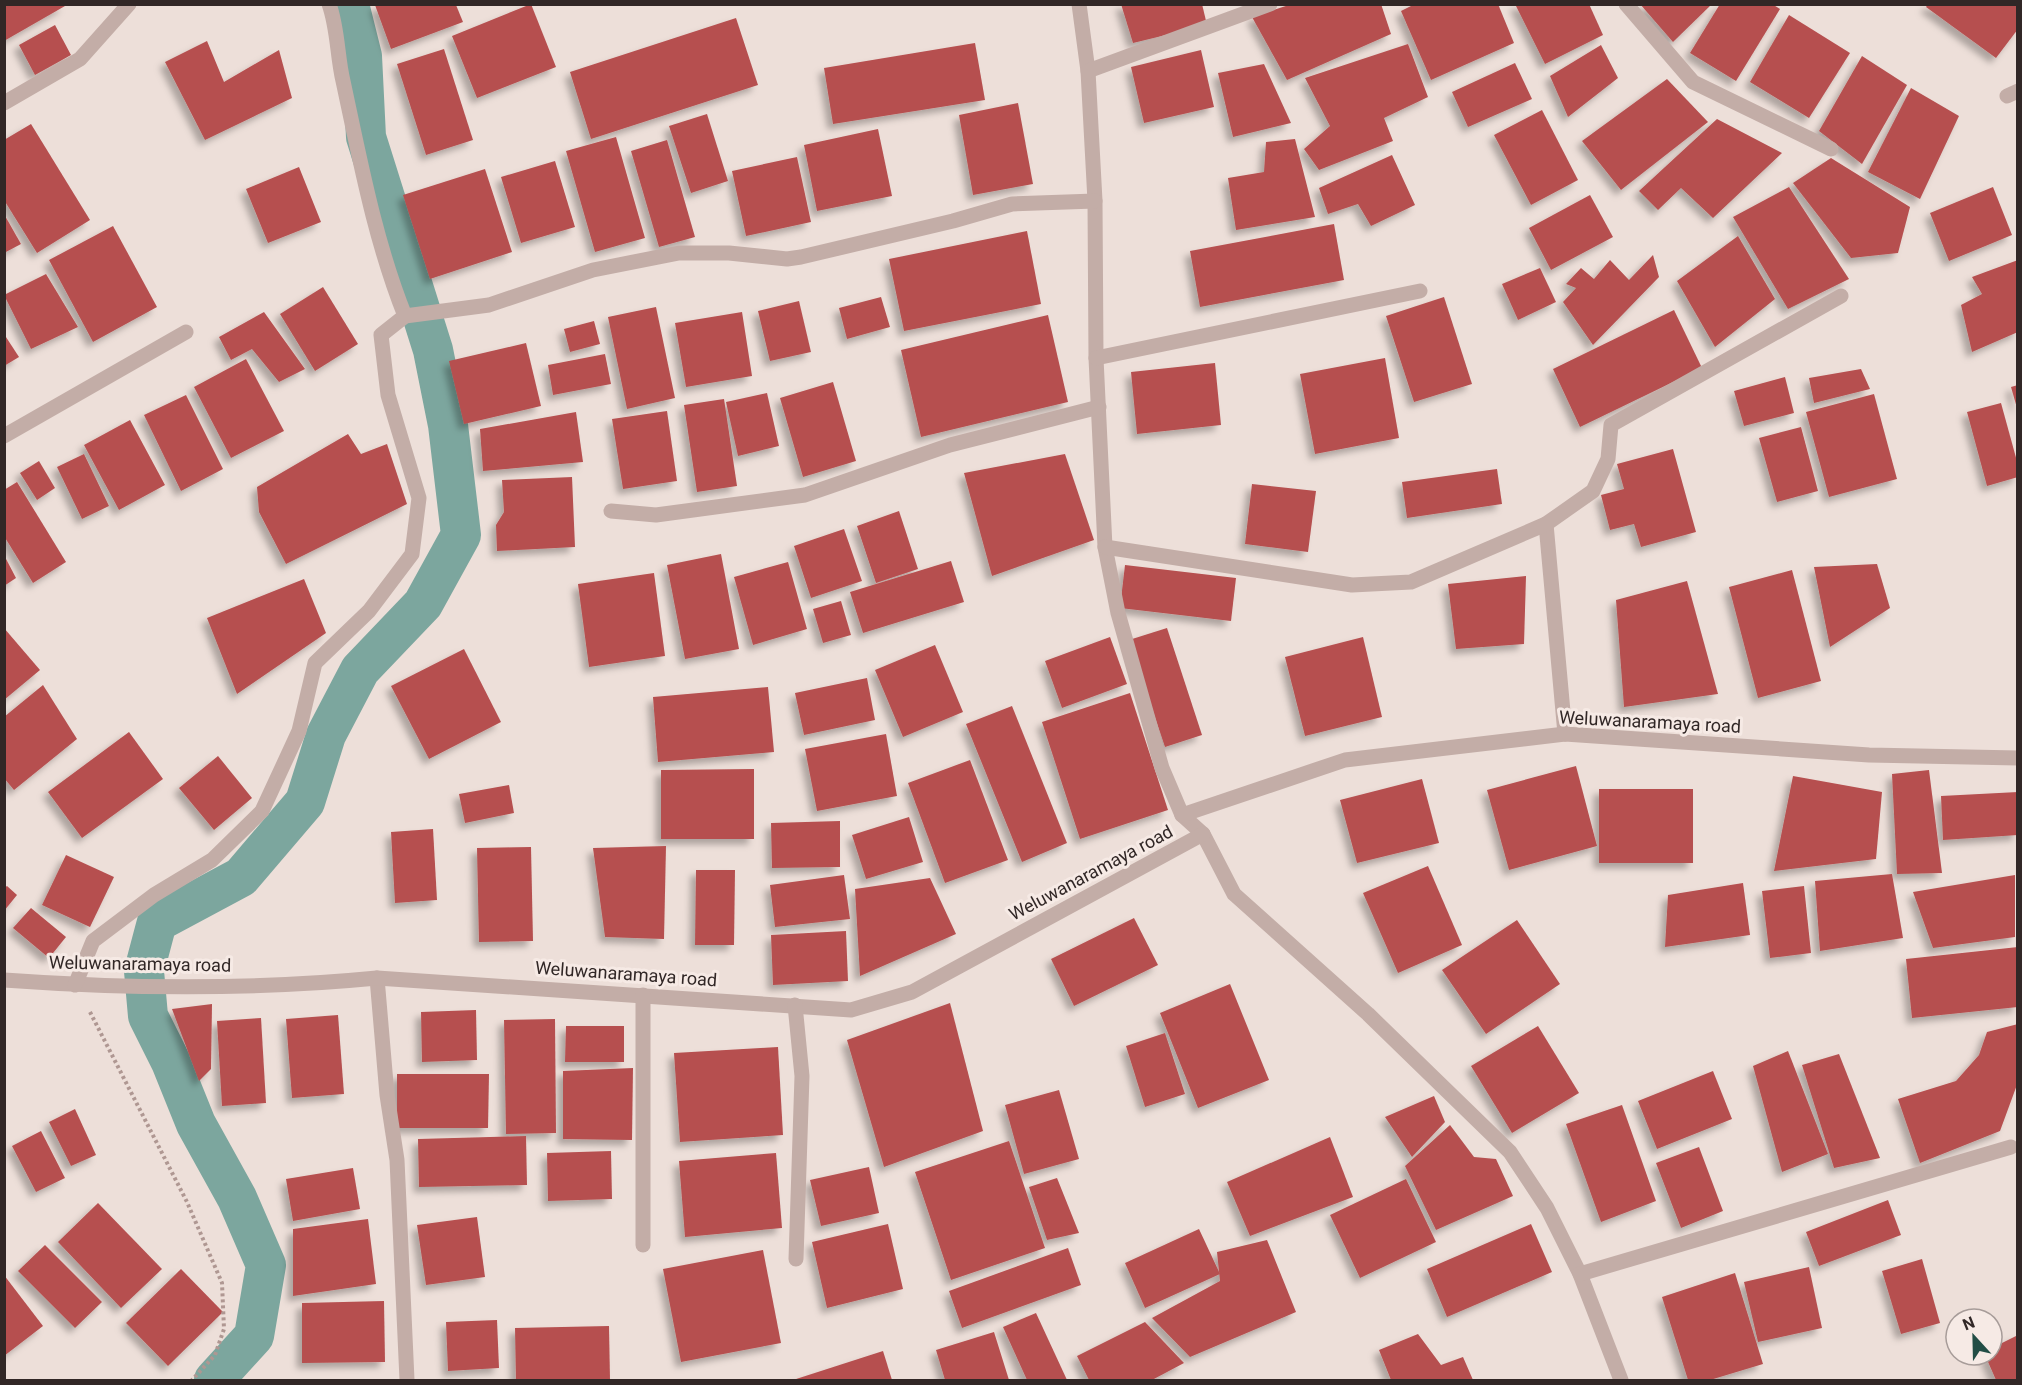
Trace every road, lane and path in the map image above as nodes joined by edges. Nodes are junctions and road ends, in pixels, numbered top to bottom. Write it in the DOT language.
graph roads {
  1 [pos="129,4"];
  2 [pos="329,4"];
  3 [pos="1079,4"];
  4 [pos="1270,4"];
  5 [pos="1626,4"];
  6 [pos="1088,71"];
  7 [pos="4,103"];
  8 [pos="1831,149"];
  9 [pos="1095,201"];
  10 [pos="1420,291"];
  11 [pos="1841,296"];
  12 [pos="405,316"];
  13 [pos="186,332"];
  14 [pos="1096,358"];
  15 [pos="1099,407"];
  16 [pos="4,436"];
  17 [pos="611,512"];
  18 [pos="1546,524"];
  19 [pos="1105,548"];
  20 [pos="1565,734"];
  21 [pos="2018,758"];
  22 [pos="1182,815"];
  23 [pos="1203,834"];
  24 [pos="377,978"];
  25 [pos="4,980"];
  26 [pos="75,985"];
  27 [pos="643,995"];
  28 [pos="795,1005"];
  29 [pos="2011,1147"];
  30 [pos="643,1245"];
  31 [pos="796,1259"];
  32 [pos="1580,1274"];
  33 [pos="192,1380"];
  34 [pos="406,1380"];
  35 [pos="1621,1380"];
  1 -- 7 [label="street"];
  2 -- 12 [label="street"];
  3 -- 6 [label="street"];
  4 -- 6 [label="street"];
  5 -- 8 [label="street"];
  6 -- 9 [label="street"];
  9 -- 12 [label="street"];
  9 -- 14 [label="street"];
  10 -- 14 [label="street"];
  11 -- 18 [label="street"];
  12 -- 26 [label="street"];
  13 -- 16 [label="street"];
  14 -- 15 [label="street"];
  15 -- 17 [label="street"];
  15 -- 19 [label="street"];
  18 -- 19 [label="street"];
  18 -- 20 [label="street"];
  19 -- 22 [label="street"];
  20 -- 21 [label="street, Weluwanaramaya road"];
  20 -- 22 [label="street, Weluwanaramaya road"];
  22 -- 23 [label="street"];
  23 -- 28 [label="street, Weluwanaramaya road"];
  23 -- 32 [label="street"];
  24 -- 26 [label="street, Weluwanaramaya road"];
  24 -- 27 [label="street, Weluwanaramaya road"];
  24 -- 34 [label="street"];
  25 -- 26 [label="street, Weluwanaramaya road"];
  26 -- 33 [label="path"];
  27 -- 28 [label="street, Weluwanaramaya road"];
  27 -- 30 [label="street"];
  28 -- 31 [label="street"];
  29 -- 32 [label="street"];
  32 -- 35 [label="street"];
}
